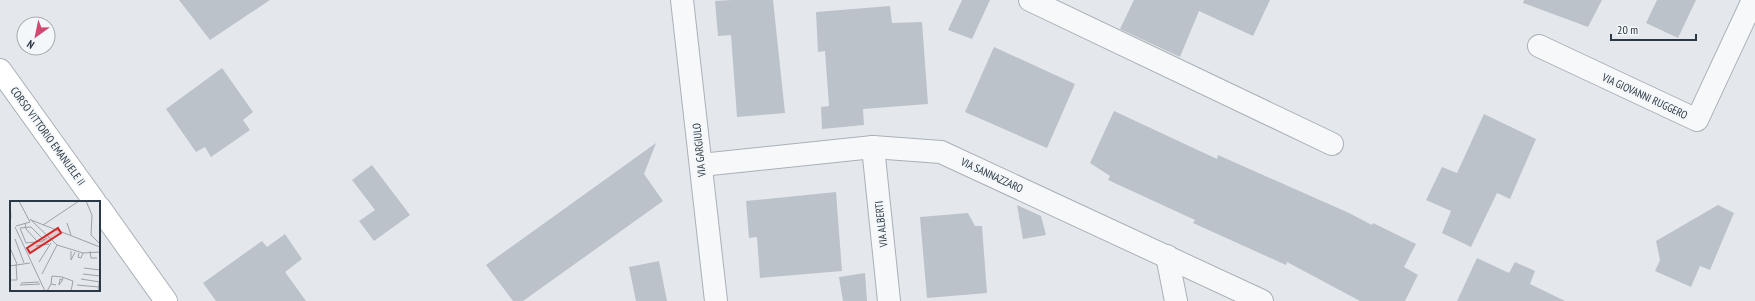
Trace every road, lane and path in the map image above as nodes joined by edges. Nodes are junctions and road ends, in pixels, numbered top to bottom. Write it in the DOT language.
graph roads {
  1 [pos="682,0"];
  2 [pos="1030,0"];
  3 [pos="1753,0"];
  4 [pos="1539,46"];
  5 [pos="0,70"];
  6 [pos="1332,144"];
  7 [pos="873,147"];
  8 [pos="701,165"];
  9 [pos="94,201"];
  10 [pos="100,208"];
  11 [pos="1167,256"];
  12 [pos="166,301"];
  13 [pos="716,301"];
  14 [pos="889,301"];
  15 [pos="1176,301"];
  16 [pos="1262,301"];
  1 -- 8 [label="street, VIA GARGIULO"];
  2 -- 6 [label="street"];
  3 -- 4 [label="street, VIA GIOVANNI RUGGERO"];
  5 -- 9 [label="street, CORSO VITTORIO EMANUELE II"];
  7 -- 8 [label="street, VIA SANNAZZARO"];
  7 -- 11 [label="street, VIA SANNAZZARO"];
  7 -- 14 [label="street, VIA ALBERTI"];
  8 -- 13 [label="street, VIA GARGIULO"];
  10 -- 12 [label="street"];
  11 -- 15 [label="street"];
  11 -- 16 [label="street, VIA SANNAZZARO"];
}
